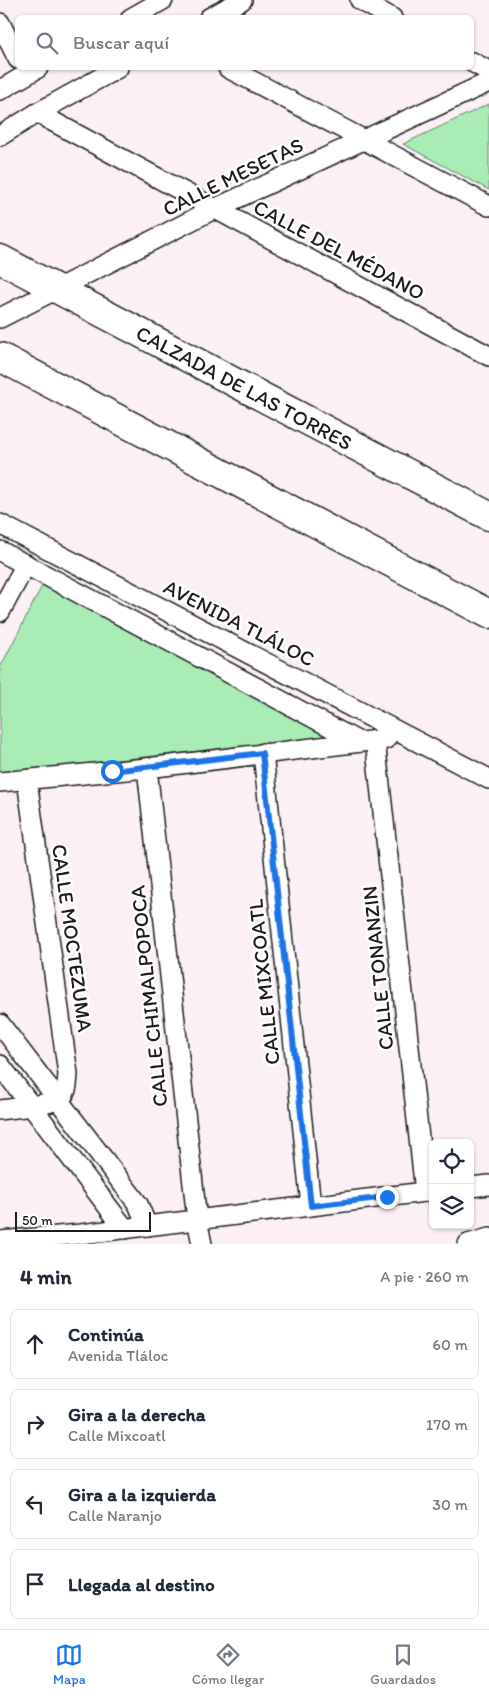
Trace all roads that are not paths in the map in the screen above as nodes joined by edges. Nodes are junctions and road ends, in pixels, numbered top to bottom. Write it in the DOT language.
graph roads {
  1 [pos="164,0"];
  2 [pos="242,0"];
  3 [pos="360,0"];
  4 [pos="136,15"];
  5 [pos="214,15"];
  6 [pos="387,15"];
  7 [pos="0,22"];
  8 [pos="15,48"];
  9 [pos="474,63"];
  10 [pos="21,70"];
  11 [pos="114,70"];
  12 [pos="232,70"];
  13 [pos="489,71"];
  14 [pos="2,82"];
  15 [pos="489,82"];
  16 [pos="36,113"];
  17 [pos="0,136"];
  18 [pos="364,139"];
  19 [pos="489,206"];
  20 [pos="214,209"];
  21 [pos="0,259"];
  22 [pos="58,290"];
  23 [pos="0,318"];
  24 [pos="489,356"];
  25 [pos="0,358"];
  26 [pos="489,516"];
  27 [pos="0,524"];
  28 [pos="0,551"];
  29 [pos="26,564"];
  30 [pos="0,612"];
  31 [pos="489,614"];
  32 [pos="410,737"];
  33 [pos="375,740"];
  34 [pos="356,741"];
  35 [pos="262,753"];
  36 [pos="146,768"];
  37 [pos="489,779"];
  38 [pos="27,780"];
  39 [pos="0,782"];
  40 [pos="0,1024"];
  41 [pos="0,1065"];
  42 [pos="58,1100"];
  43 [pos="31,1106"];
  44 [pos="0,1110"];
  45 [pos="489,1184"];
  46 [pos="474,1186"];
  47 [pos="429,1192"];
  48 [pos="311,1206"];
  49 [pos="197,1220"];
  50 [pos="147,1226"];
  51 [pos="125,1229"];
  52 [pos="489,1238"];
  53 [pos="83,1239"];
  54 [pos="0,1241"];
  55 [pos="202,1244"];
  56 [pos="468,1244"];
  1 -- 4 [label="street"];
  2 -- 5 [label="street"];
  3 -- 6 [label="street"];
  7 -- 8 [label="street"];
  9 -- 13 [label="street"];
  10 -- 14 [label="street"];
  11 -- 16 [label="street"];
  12 -- 18 [label="street"];
  15 -- 18 [label="street, CALLE MESETAS"];
  16 -- 17 [label="street"];
  16 -- 20 [label="street, CALLE DEL MÉDANO"];
  18 -- 19 [label="street"];
  18 -- 20 [label="street, CALLE MESETAS"];
  20 -- 22 [label="street, CALLE MESETAS"];
  20 -- 24 [label="street, CALLE DEL MÉDANO"];
  21 -- 22 [label="main road, CALZADA DE LAS TORRES"];
  22 -- 23 [label="street, CALLE MESETAS"];
  22 -- 26 [label="main road, CALZADA DE LAS TORRES"];
  25 -- 31 [label="main road"];
  27 -- 32 [label="street, AVENIDA TLÁLOC"];
  28 -- 29 [label="street"];
  29 -- 30 [label="street"];
  29 -- 34 [label="street"];
  32 -- 33 [label="street"];
  32 -- 37 [label="street, AVENIDA TLÁLOC"];
  33 -- 34 [label="street"];
  33 -- 47 [label="street, CALLE TONANZIN"];
  34 -- 35 [label="street"];
  35 -- 36 [label="street"];
  35 -- 48 [label="street, CALLE MIXCOATL"];
  36 -- 38 [label="street"];
  36 -- 49 [label="street, CALLE CHIMALPOPOCA"];
  38 -- 39 [label="street"];
  38 -- 42 [label="street, CALLE MOCTEZUMA"];
  40 -- 42 [label="street"];
  41 -- 43 [label="street"];
  42 -- 43 [label="street"];
  42 -- 50 [label="street"];
  43 -- 44 [label="street"];
  43 -- 51 [label="street"];
  45 -- 46 [label="street"];
  47 -- 48 [label="street"];
  48 -- 49 [label="street"];
  49 -- 50 [label="street"];
  49 -- 55 [label="street, CALLE CHIMALPOPOCA"];
  50 -- 51 [label="street"];
  51 -- 53 [label="street"];
  52 -- 56 [label="street"];
  53 -- 54 [label="street"];
}
